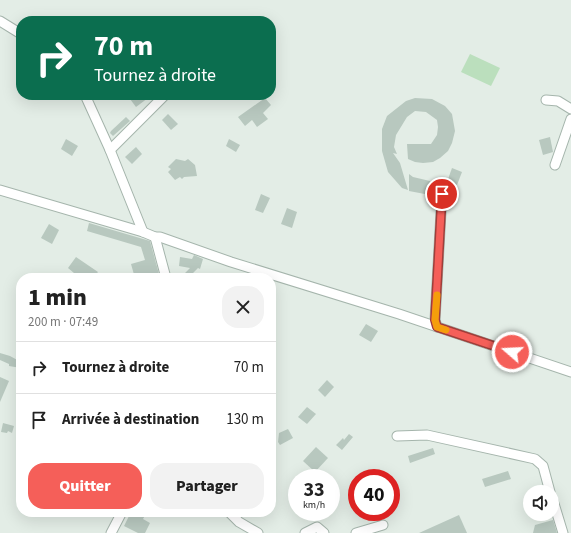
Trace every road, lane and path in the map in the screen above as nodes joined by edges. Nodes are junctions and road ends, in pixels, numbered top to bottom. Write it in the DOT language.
graph roads {
  1 [pos="0,21"];
  2 [pos="16,31"];
  3 [pos="86,100"];
  4 [pos="160,100"];
  5 [pos="546,100"];
  6 [pos="571,110"];
  7 [pos="571,119"];
  8 [pos="110,150"];
  9 [pos="555,165"];
  10 [pos="0,190"];
  11 [pos="442,194"];
  12 [pos="143,232"];
  13 [pos="155,238"];
  14 [pos="165,273"];
  15 [pos="266,273"];
  16 [pos="276,276"];
  17 [pos="437,327"];
  18 [pos="571,372"];
  19 [pos="397,436"];
  20 [pos="548,485"];
  21 [pos="119,517"];
  22 [pos="234,517"];
  23 [pos="559,520"];
  24 [pos="383,525"];
  25 [pos="111,533"];
  26 [pos="258,533"];
  27 [pos="305,533"];
  28 [pos="324,533"];
  29 [pos="356,533"];
  30 [pos="563,533"];
  1 -- 2 [label="street"];
  3 -- 8 [label="street"];
  4 -- 8 [label="street"];
  5 -- 6 [label="street"];
  7 -- 9 [label="street"];
  8 -- 12 [label="street"];
  10 -- 12 [label="street"];
  11 -- 17 [label="street"];
  12 -- 13 [label="street"];
  13 -- 14 [label="street"];
  13 -- 15 [label="street"];
  16 -- 17 [label="street"];
  17 -- 18 [label="street"];
  19 -- 20 [label="street"];
  21 -- 25 [label="street"];
  22 -- 26 [label="street"];
  23 -- 30 [label="street"];
  24 -- 29 [label="street"];
  27 -- 28 [label="street"];
}
